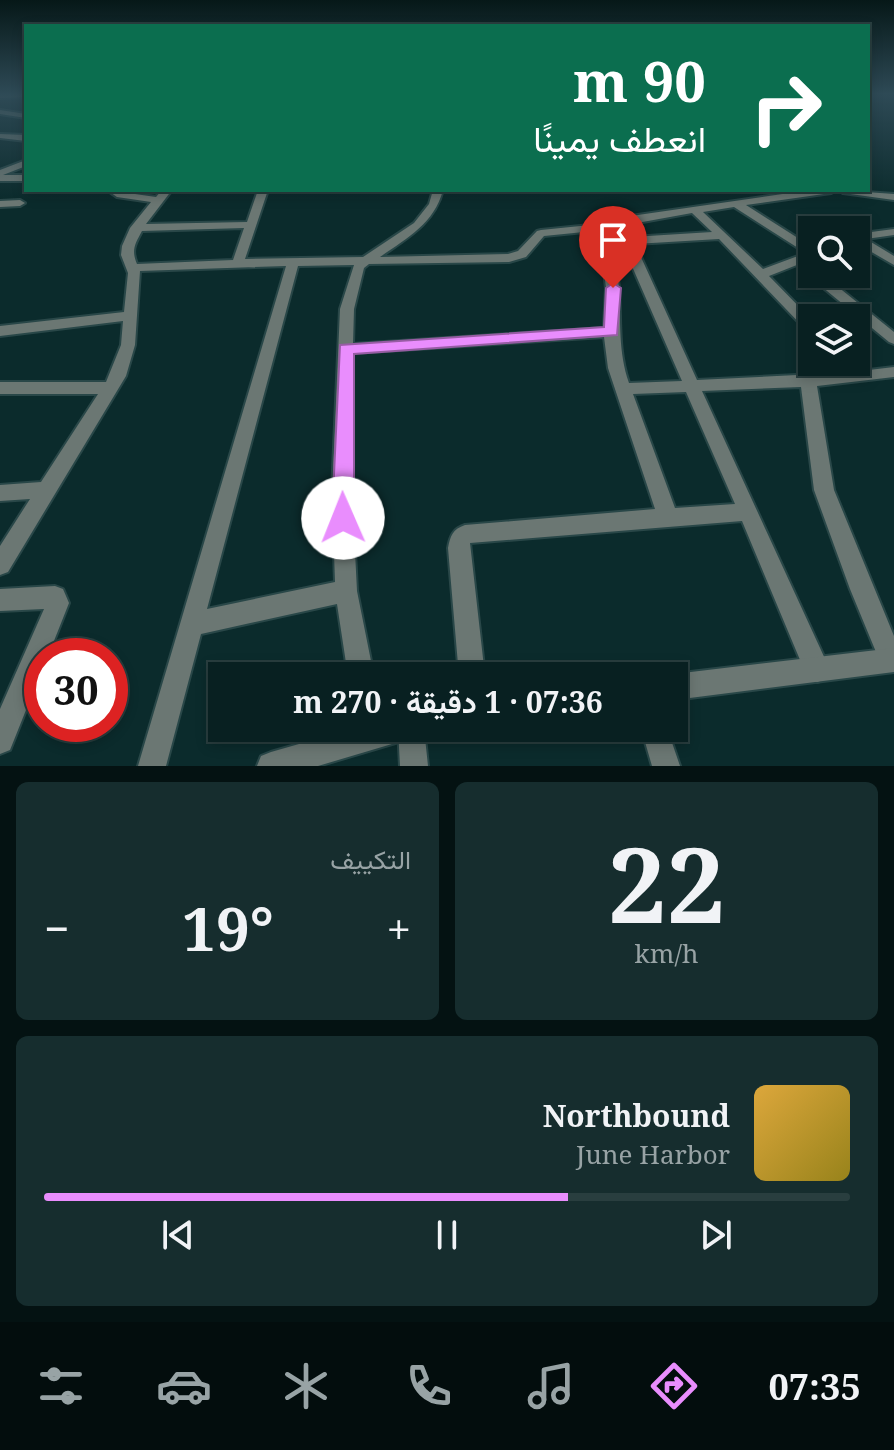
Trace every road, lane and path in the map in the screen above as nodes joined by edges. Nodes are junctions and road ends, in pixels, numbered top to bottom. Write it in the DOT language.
graph roads {
  1 [pos="0,136"];
  2 [pos="24,138"];
  3 [pos="24,164"];
  4 [pos="3,176"];
  5 [pos="24,178"];
  6 [pos="0,185"];
  7 [pos="116,192"];
  8 [pos="262,192"];
  9 [pos="438,192"];
  10 [pos="817,192"];
  11 [pos="858,192"];
  12 [pos="162,195"];
  13 [pos="894,197"];
  14 [pos="20,203"];
  15 [pos="0,204"];
  16 [pos="736,204"];
  17 [pos="695,210"];
  18 [pos="615,224"];
  19 [pos="250,225"];
  20 [pos="136,228"];
  21 [pos="894,232"];
  22 [pos="722,235"];
  23 [pos="870,236"];
  24 [pos="627,241"];
  25 [pos="798,244"];
  26 [pos="870,246"];
  27 [pos="366,259"];
  28 [pos="798,260"];
  29 [pos="894,261"];
  30 [pos="293,262"];
  31 [pos="238,263"];
  32 [pos="133,268"];
  33 [pos="762,274"];
  34 [pos="831,288"];
  35 [pos="798,313"];
  36 [pos="129,316"];
  37 [pos="0,331"];
  38 [pos="611,332"];
  39 [pos="894,339"];
  40 [pos="346,349"];
  41 [pos="870,371"];
  42 [pos="894,372"];
  43 [pos="824,376"];
  44 [pos="808,381"];
  45 [pos="691,384"];
  46 [pos="0,388"];
  47 [pos="111,388"];
  48 [pos="623,389"];
  49 [pos="48,490"];
  50 [pos="0,493"];
  51 [pos="748,512"];
  52 [pos="668,517"];
  53 [pos="0,565"];
  54 [pos="346,591"];
  55 [pos="0,600"];
  56 [pos="192,624"];
  57 [pos="893,660"];
  58 [pos="359,662"];
  59 [pos="471,662"];
  60 [pos="817,670"];
  61 [pos="688,685"];
  62 [pos="0,740"];
  63 [pos="338,742"];
  64 [pos="412,742"];
  65 [pos="658,742"];
  66 [pos="152,766"];
  67 [pos="271,766"];
  68 [pos="414,766"];
  69 [pos="666,766"];
  1 -- 2 [label="street"];
  3 -- 4 [label="street"];
  4 -- 5 [label="street"];
  4 -- 6 [label="street"];
  7 -- 12 [label="street"];
  8 -- 19 [label="street"];
  9 -- 27 [label="street"];
  10 -- 16 [label="street"];
  11 -- 13 [label="street"];
  12 -- 20 [label="street"];
  14 -- 15 [label="street"];
  16 -- 17 [label="street"];
  16 -- 25 [label="street"];
  17 -- 18 [label="street"];
  17 -- 22 [label="street"];
  18 -- 24 [label="street"];
  18 -- 27 [label="street"];
  18 -- 38 [label="street"];
  19 -- 20 [label="street"];
  19 -- 31 [label="street"];
  20 -- 32 [label="street"];
  21 -- 23 [label="street"];
  22 -- 24 [label="street"];
  22 -- 33 [label="street"];
  24 -- 45 [label="street"];
  26 -- 29 [label="street"];
  27 -- 30 [label="street"];
  27 -- 40 [label="street"];
  28 -- 33 [label="street"];
  30 -- 31 [label="street"];
  30 -- 56 [label="street"];
  31 -- 32 [label="street"];
  32 -- 36 [label="street"];
  33 -- 35 [label="street"];
  34 -- 39 [label="street"];
  36 -- 37 [label="street"];
  36 -- 47 [label="street"];
  38 -- 40 [label="street"];
  38 -- 48 [label="street"];
  40 -- 54 [label="street"];
  41 -- 42 [label="street"];
  43 -- 44 [label="street"];
  44 -- 45 [label="street"];
  44 -- 57 [label="street"];
  45 -- 48 [label="street"];
  45 -- 51 [label="street"];
  46 -- 47 [label="street"];
  47 -- 49 [label="street"];
  48 -- 52 [label="street"];
  49 -- 50 [label="street"];
  49 -- 53 [label="street"];
  51 -- 52 [label="street"];
  51 -- 60 [label="street"];
  52 -- 59 [label="street"];
  54 -- 56 [label="street"];
  54 -- 58 [label="street"];
  55 -- 62 [label="street"];
  56 -- 66 [label="street"];
  57 -- 60 [label="street"];
  60 -- 61 [label="street"];
  63 -- 67 [label="street"];
  64 -- 68 [label="street"];
  65 -- 69 [label="street"];
}
